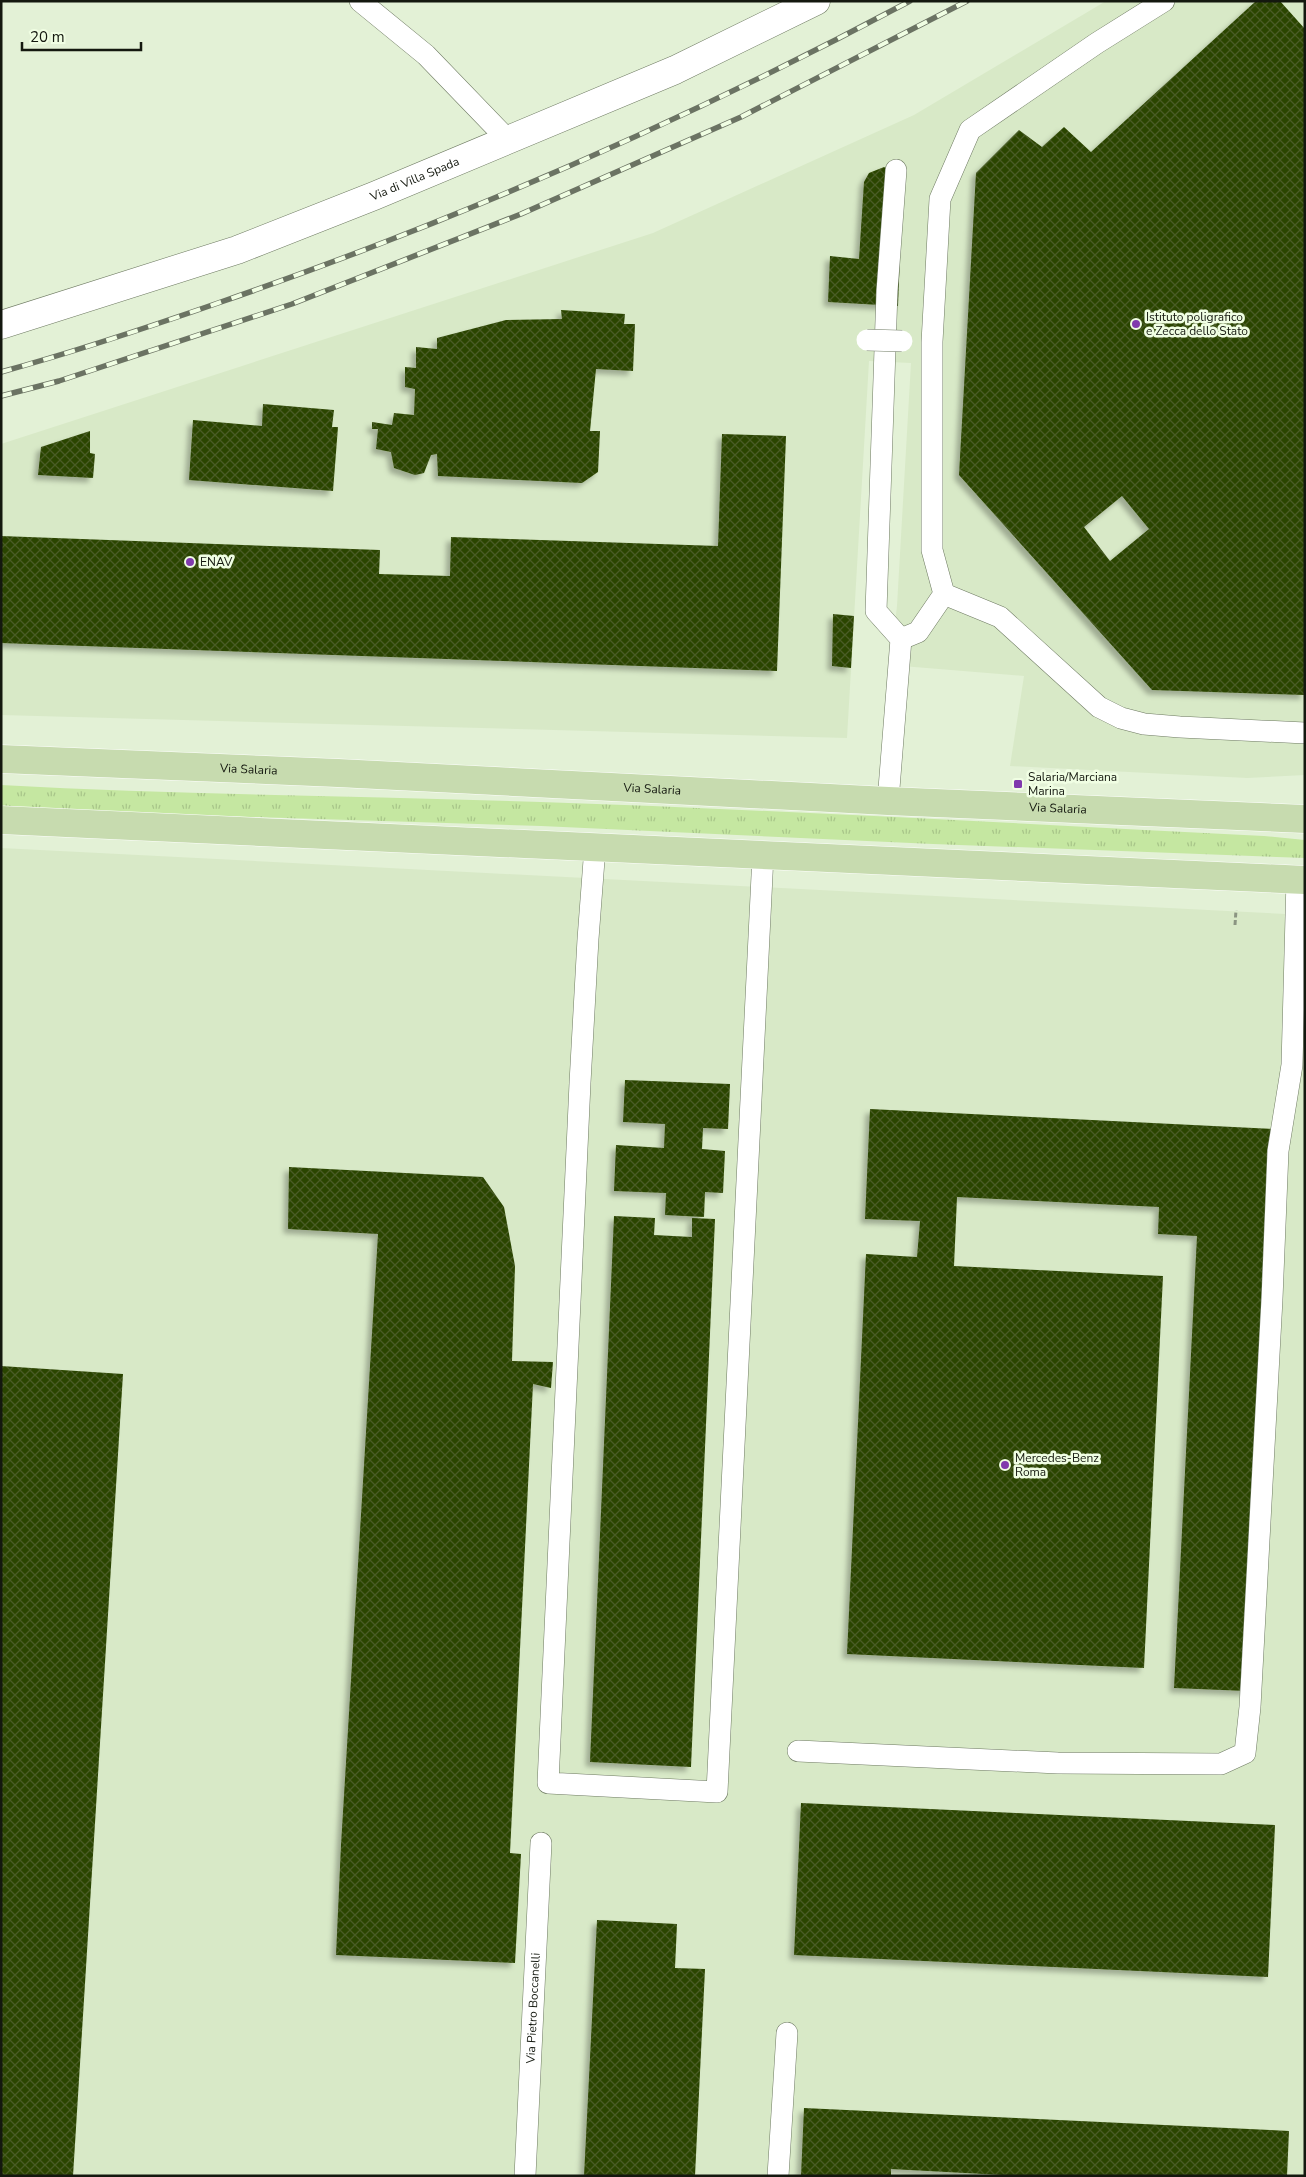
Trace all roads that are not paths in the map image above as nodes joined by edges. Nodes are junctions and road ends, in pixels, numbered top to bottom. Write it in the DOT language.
graph roads {
  1 [pos="360,1"];
  2 [pos="816,1"];
  3 [pos="1164,1"];
  4 [pos="509,141"];
  5 [pos="896,170"];
  6 [pos="1,325"];
  7 [pos="867,340"];
  8 [pos="932,342"];
  9 [pos="944,594"];
  10 [pos="901,639"];
  11 [pos="1305,733"];
  12 [pos="1,759"];
  13 [pos="888,801"];
  14 [pos="1305,819"];
  15 [pos="1,820"];
  16 [pos="595,847"];
  17 [pos="763,855"];
  18 [pos="1301,880"];
  19 [pos="798,1751"];
  20 [pos="541,1843"];
  21 [pos="787,2033"];
  22 [pos="525,2176"];
  23 [pos="778,2176"];
  1 -- 4 [label="lane"];
  2 -- 4 [label="street, Via di Villa Spada"];
  3 -- 8 [label="lane"];
  4 -- 6 [label="street, Via di Villa Spada"];
  5 -- 10 [label="lane"];
  7 -- 8 [label="lane, bridge"];
  8 -- 9 [label="lane"];
  9 -- 10 [label="lane"];
  9 -- 11 [label="lane"];
  10 -- 13 [label="lane"];
  12 -- 13 [label="main road, Via Salaria"];
  13 -- 14 [label="main road, Via Salaria"];
  15 -- 16 [label="main road"];
  16 -- 17 [label="main road"];
  16 -- 17 [label="lane"];
  17 -- 18 [label="main road"];
  18 -- 19 [label="lane"];
  20 -- 22 [label="lane, Via Pietro Boccanelli"];
  21 -- 23 [label="lane"];
}
